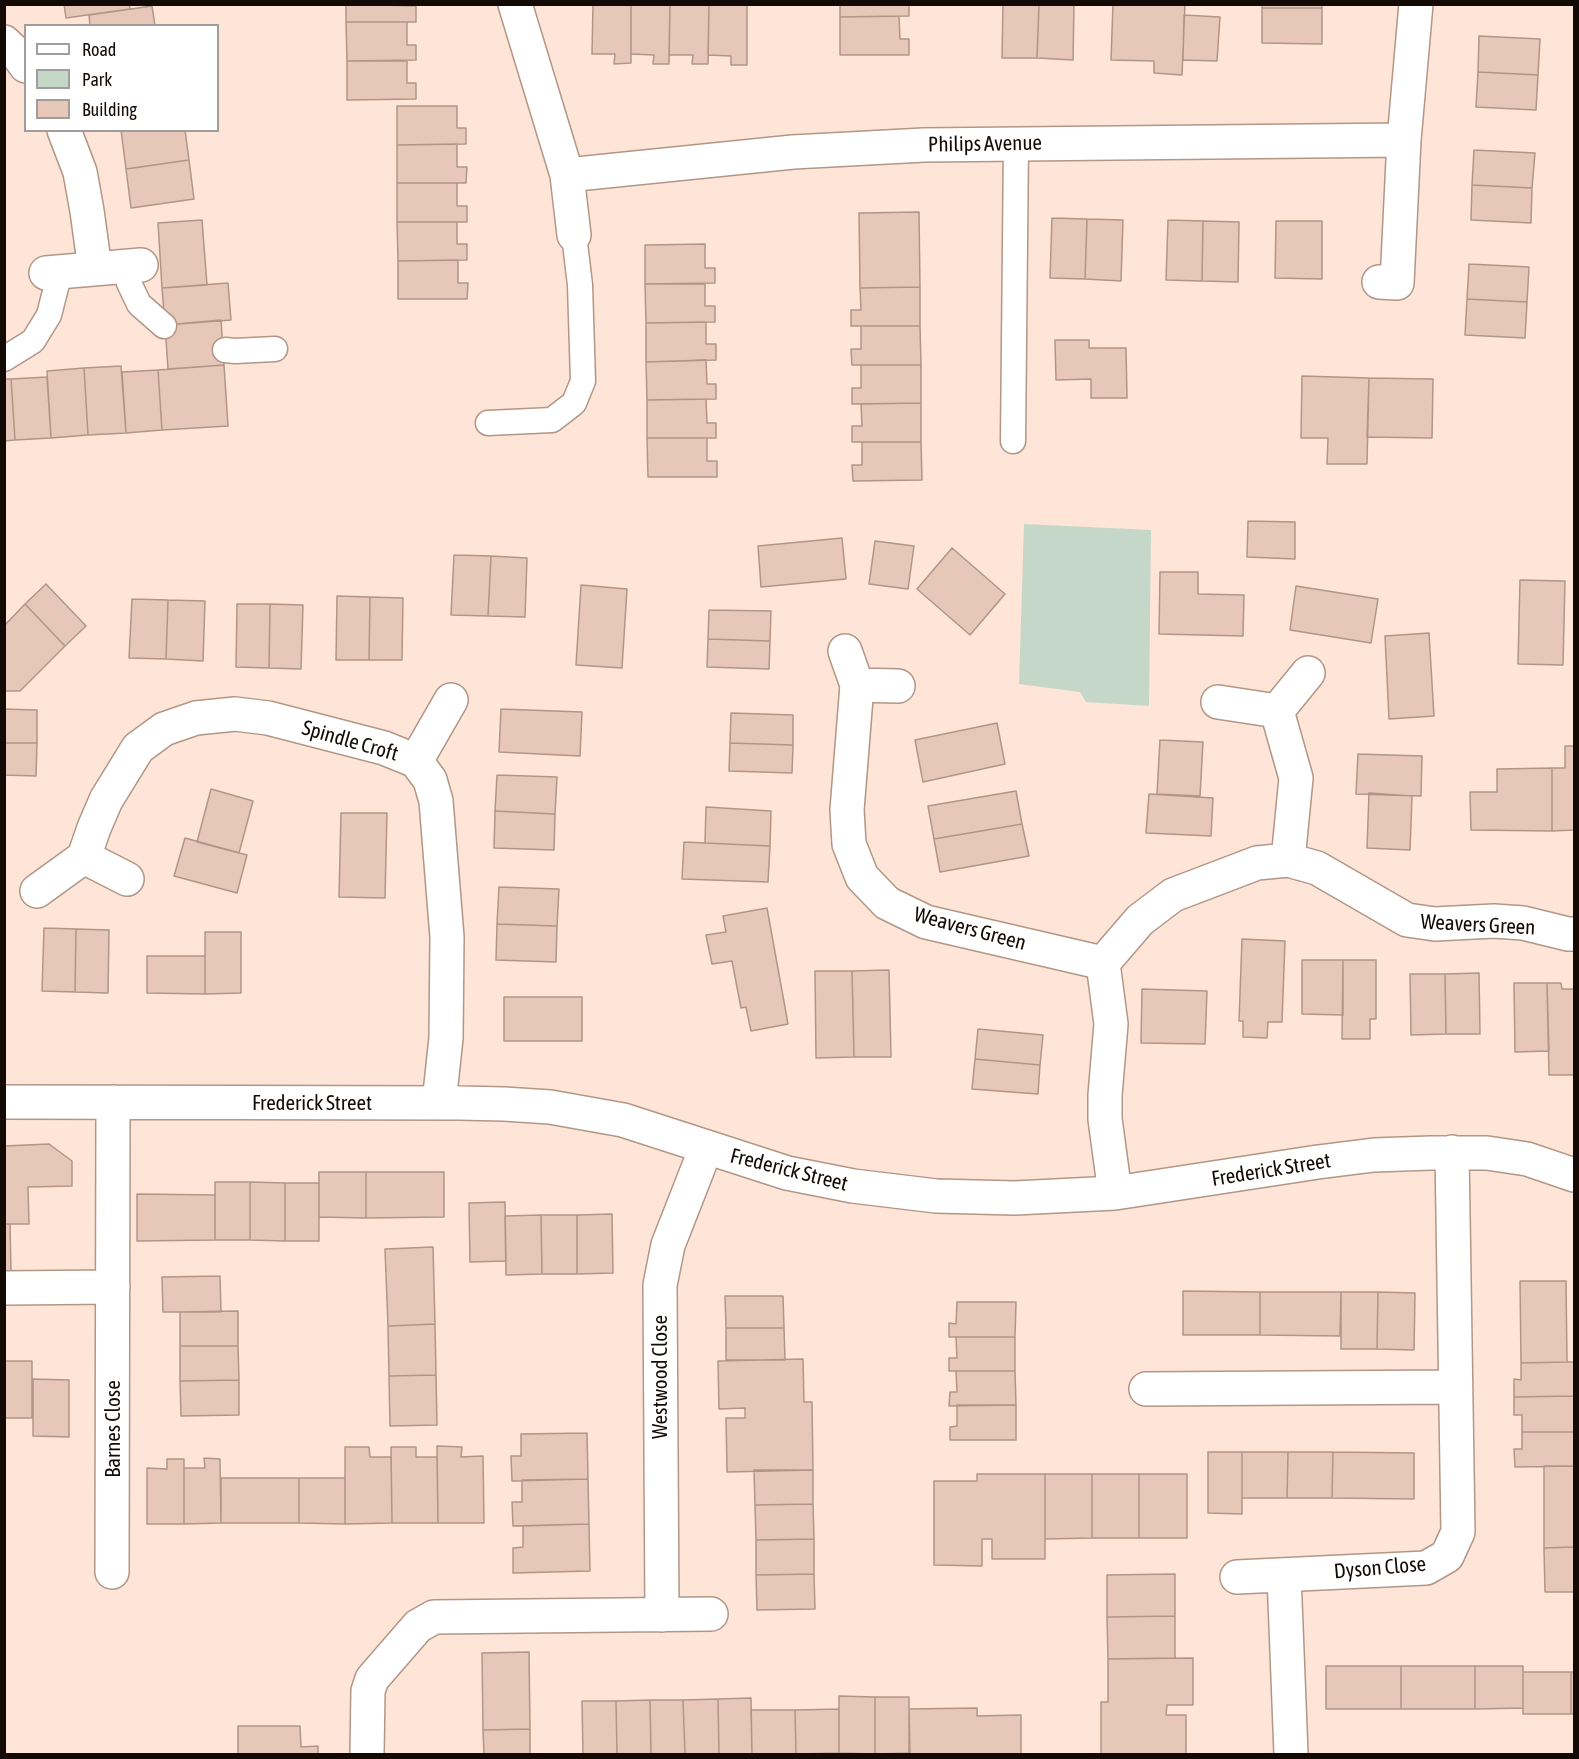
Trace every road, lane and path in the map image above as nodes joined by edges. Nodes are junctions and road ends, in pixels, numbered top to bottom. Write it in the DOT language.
graph roads {
  1 [pos="515,4"];
  2 [pos="1416,4"];
  3 [pos="4,42"];
  4 [pos="24,64"];
  5 [pos="65,132"];
  6 [pos="1404,140"];
  7 [pos="1016,144"];
  8 [pos="567,175"];
  9 [pos="574,236"];
  10 [pos="134,266"];
  11 [pos="95,269"];
  12 [pos="53,273"];
  13 [pos="1378,282"];
  14 [pos="164,326"];
  15 [pos="275,349"];
  16 [pos="225,350"];
  17 [pos="4,359"];
  18 [pos="489,423"];
  19 [pos="1013,441"];
  20 [pos="845,651"];
  21 [pos="1308,673"];
  22 [pos="857,685"];
  23 [pos="898,686"];
  24 [pos="451,700"];
  25 [pos="1218,702"];
  26 [pos="1278,711"];
  27 [pos="416,761"];
  28 [pos="84,857"];
  29 [pos="1288,860"];
  30 [pos="127,879"];
  31 [pos="37,891"];
  32 [pos="1575,934"];
  33 [pos="1103,963"];
  34 [pos="4,1102"];
  35 [pos="113,1102"];
  36 [pos="439,1103"];
  37 [pos="706,1148"];
  38 [pos="1452,1152"];
  39 [pos="1575,1175"];
  40 [pos="1115,1193"];
  41 [pos="113,1287"];
  42 [pos="4,1288"];
  43 [pos="1455,1387"];
  44 [pos="1146,1389"];
  45 [pos="112,1572"];
  46 [pos="1284,1575"];
  47 [pos="1237,1577"];
  48 [pos="711,1614"];
  49 [pos="662,1615"];
  50 [pos="368,1755"];
  51 [pos="1291,1755"];
  1 -- 8 [label="street"];
  2 -- 6 [label="street"];
  3 -- 4 [label="street"];
  5 -- 11 [label="street"];
  6 -- 7 [label="street, Philips Avenue"];
  6 -- 13 [label="street"];
  7 -- 8 [label="street, Philips Avenue"];
  7 -- 19 [label="lane"];
  8 -- 9 [label="street"];
  9 -- 18 [label="lane"];
  10 -- 11 [label="street"];
  10 -- 14 [label="lane"];
  11 -- 12 [label="street"];
  12 -- 17 [label="lane"];
  15 -- 16 [label="lane"];
  20 -- 22 [label="street, Weavers Green"];
  21 -- 26 [label="street"];
  22 -- 23 [label="street"];
  22 -- 33 [label="street, Weavers Green"];
  24 -- 27 [label="street"];
  25 -- 26 [label="street"];
  26 -- 29 [label="street"];
  27 -- 28 [label="street, Spindle Croft"];
  27 -- 36 [label="street, Spindle Croft"];
  28 -- 30 [label="street"];
  28 -- 31 [label="street"];
  29 -- 32 [label="street, Weavers Green"];
  29 -- 33 [label="street, Weavers Green"];
  33 -- 40 [label="street"];
  34 -- 35 [label="street, Frederick Street"];
  35 -- 36 [label="street, Frederick Street"];
  35 -- 41 [label="street, Barnes Close"];
  36 -- 37 [label="street, Frederick Street"];
  37 -- 40 [label="street, Frederick Street"];
  37 -- 49 [label="street, Westwood Close"];
  38 -- 39 [label="street, Frederick Street"];
  38 -- 40 [label="street, Frederick Street"];
  38 -- 43 [label="street, Dyson Close"];
  41 -- 42 [label="street"];
  41 -- 45 [label="street, Barnes Close"];
  43 -- 44 [label="street"];
  43 -- 46 [label="street, Dyson Close"];
  46 -- 47 [label="street, Dyson Close"];
  46 -- 51 [label="street"];
  48 -- 49 [label="street"];
  49 -- 50 [label="street"];
}
